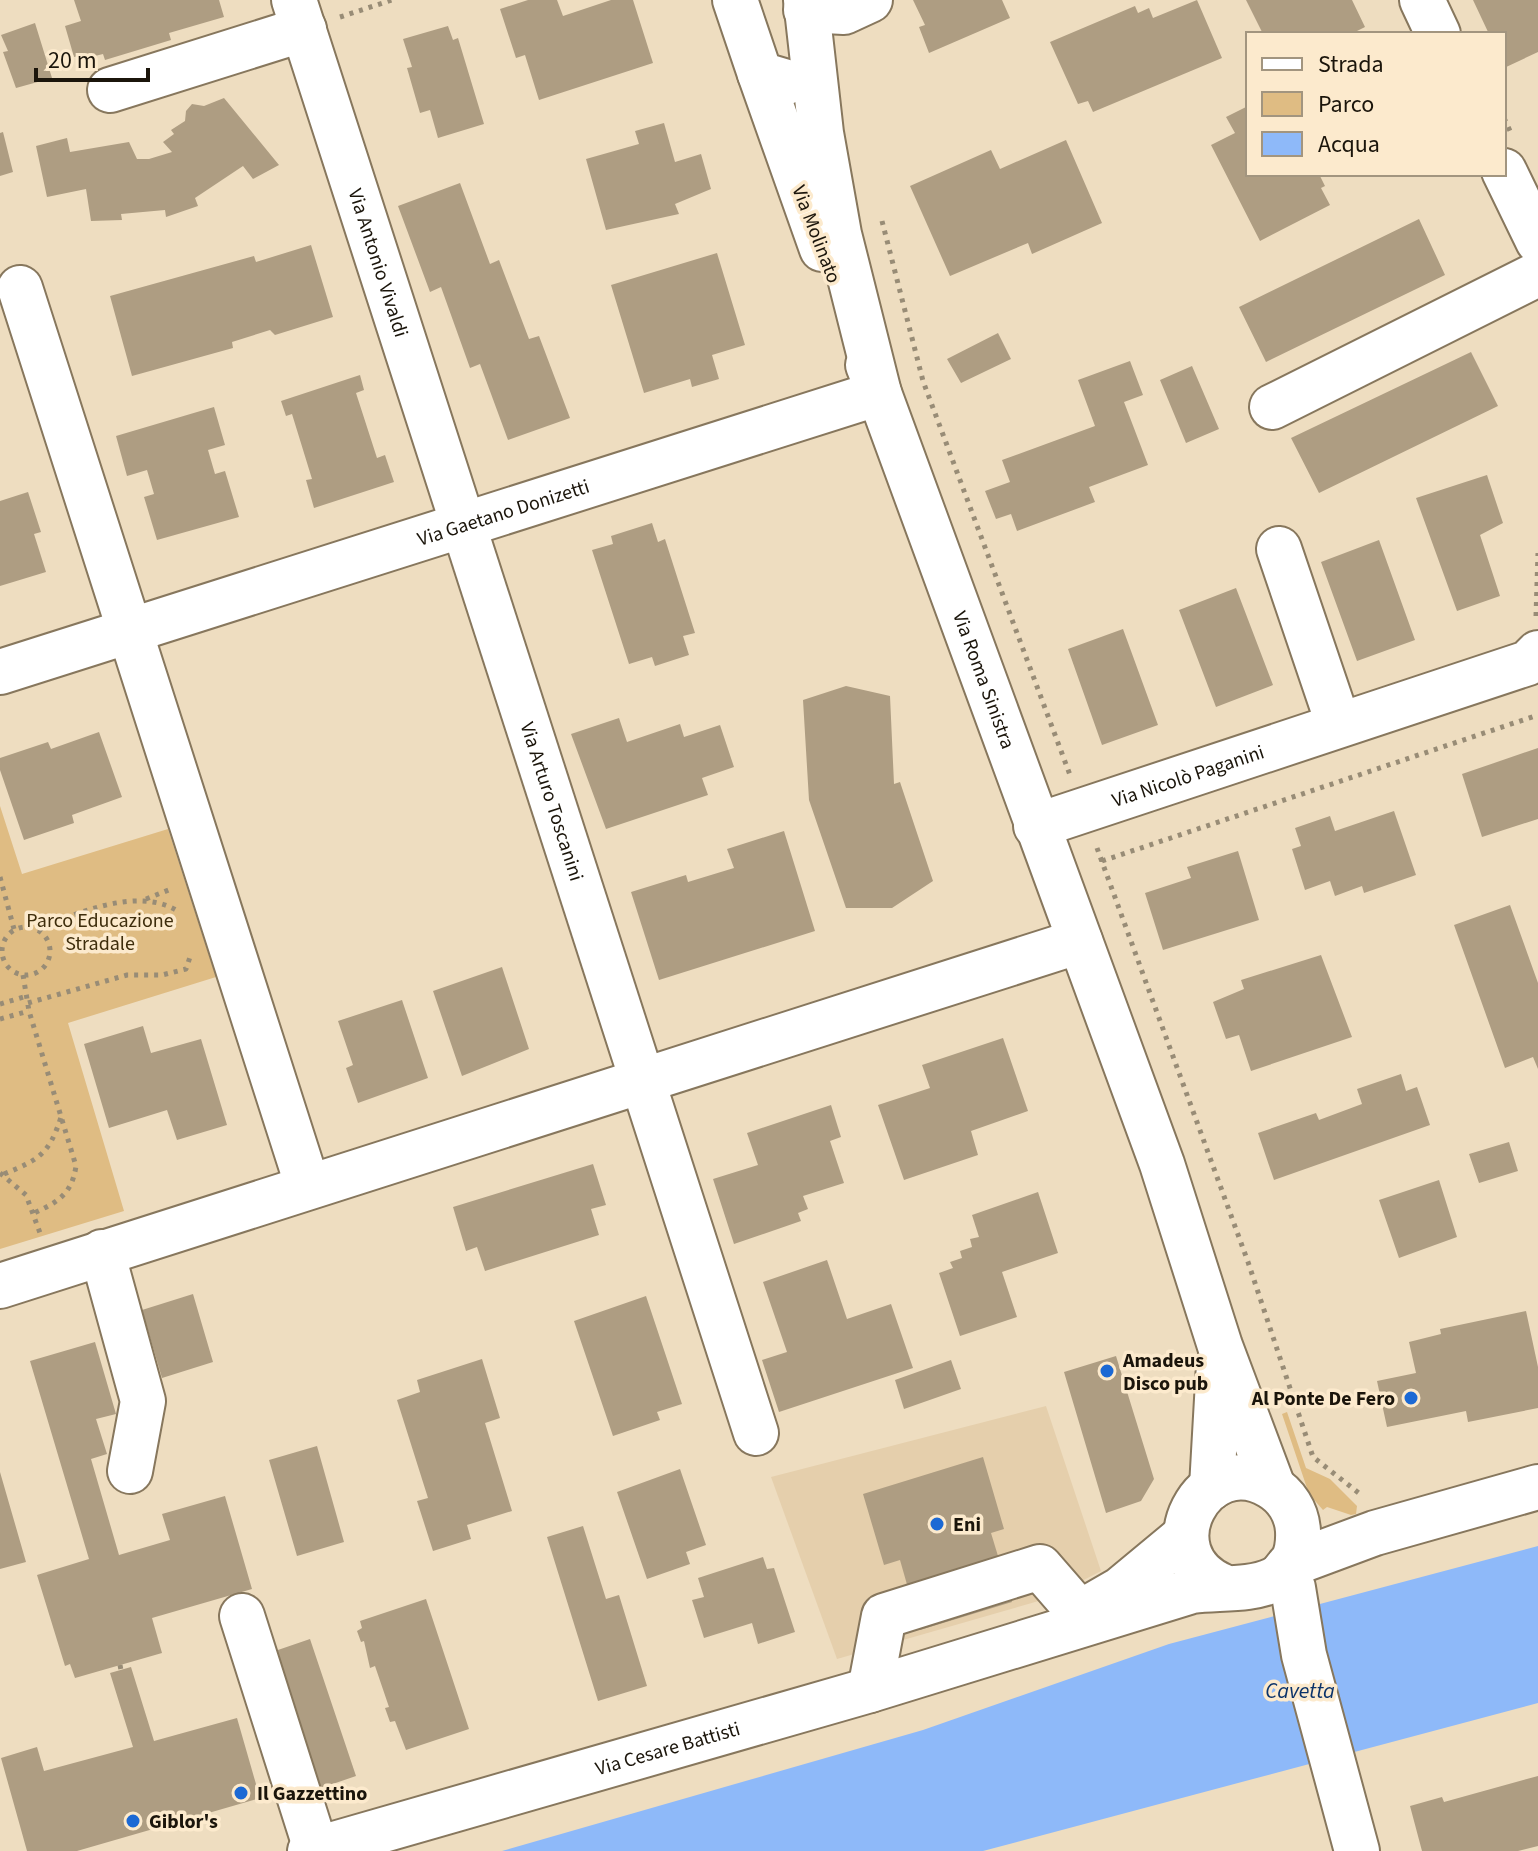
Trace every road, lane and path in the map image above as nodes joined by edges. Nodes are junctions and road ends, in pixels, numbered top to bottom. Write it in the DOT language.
graph roads {
  1 [pos="392,0"];
  2 [pos="735,0"];
  3 [pos="870,0"];
  4 [pos="1422,0"];
  5 [pos="806,5"];
  6 [pos="299,14"];
  7 [pos="1437,32"];
  8 [pos="760,74"];
  9 [pos="814,81"];
  10 [pos="110,90"];
  11 [pos="1506,175"];
  12 [pos="881,219"];
  13 [pos="1538,241"];
  14 [pos="1538,274"];
  15 [pos="20,288"];
  16 [pos="879,393"];
  17 [pos="1272,407"];
  18 [pos="464,524"];
  19 [pos="1279,549"];
  20 [pos="127,631"];
  21 [pos="1538,653"];
  22 [pos="0,672"];
  23 [pos="1538,715"];
  24 [pos="1338,723"];
  25 [pos="1083,810"];
  26 [pos="1036,826"];
  27 [pos="1102,861"];
  28 [pos="0,877"];
  29 [pos="180,921"];
  30 [pos="14,929"];
  31 [pos="37,929"];
  32 [pos="1080,941"];
  33 [pos="189,950"];
  34 [pos="23,975"];
  35 [pos="27,996"];
  36 [pos="0,1004"];
  37 [pos="29,1007"];
  38 [pos="0,1019"];
  39 [pos="642,1080"];
  40 [pos="62,1115"];
  41 [pos="2,1174"];
  42 [pos="307,1184"];
  43 [pos="34,1213"];
  44 [pos="102,1252"];
  45 [pos="51,1269"];
  46 [pos="0,1286"];
  47 [pos="1220,1346"];
  48 [pos="756,1433"];
  49 [pos="130,1471"];
  50 [pos="1212,1487"];
  51 [pos="1538,1487"];
  52 [pos="1284,1500"];
  53 [pos="1375,1533"];
  54 [pos="1186,1535"];
  55 [pos="1265,1584"];
  56 [pos="1080,1613"];
  57 [pos="242,1616"];
  58 [pos="1026,1642"];
  59 [pos="870,1690"];
  60 [pos="313,1850"];
  61 [pos="1356,1850"];
  1 -- 6 [label="path"];
  2 -- 8 [label="street, Via Molinato"];
  3 -- 5 [label="street"];
  4 -- 7 [label="street"];
  5 -- 9 [label="street, Via Roma Sinistra"];
  6 -- 10 [label="street"];
  6 -- 18 [label="street, Via Antonio Vivaldi"];
  8 -- 9 [label="street"];
  8 -- 16 [label="street, Via Molinato"];
  9 -- 16 [label="street, Via Roma Sinistra"];
  11 -- 13 [label="street"];
  12 -- 25 [label="path"];
  14 -- 17 [label="street"];
  15 -- 20 [label="street"];
  16 -- 18 [label="street, Via Gaetano Donizetti"];
  16 -- 26 [label="street, Via Roma Sinistra"];
  18 -- 20 [label="street, Via Gaetano Donizetti"];
  18 -- 39 [label="street, Via Arturo Toscanini"];
  19 -- 24 [label="street"];
  20 -- 22 [label="street, Via Gaetano Donizetti"];
  20 -- 42 [label="street"];
  21 -- 24 [label="street, Via Nicolò Paganini"];
  23 -- 27 [label="path"];
  24 -- 25 [label="street, Via Nicolò Paganini"];
  25 -- 26 [label="street, Via Nicolò Paganini"];
  25 -- 27 [label="path"];
  26 -- 32 [label="street, Via Roma Sinistra"];
  27 -- 53 [label="path"];
  28 -- 30 [label="path"];
  29 -- 31 [label="path"];
  30 -- 31 [label="path"];
  30 -- 34 [label="path"];
  31 -- 34 [label="path"];
  32 -- 39 [label="street"];
  32 -- 47 [label="street, Via Roma Sinistra"];
  33 -- 37 [label="path"];
  34 -- 35 [label="path"];
  35 -- 36 [label="path"];
  35 -- 37 [label="path"];
  37 -- 38 [label="path"];
  37 -- 40 [label="path"];
  39 -- 42 [label="street"];
  39 -- 48 [label="street, Via Arturo Toscanini"];
  40 -- 41 [label="path"];
  40 -- 43 [label="path"];
  41 -- 43 [label="path"];
  42 -- 44 [label="street"];
  43 -- 45 [label="path"];
  44 -- 45 [label="street"];
  44 -- 49 [label="street"];
  45 -- 46 [label="street"];
  47 -- 50 [label="street, Via Roma Sinistra"];
  47 -- 52 [label="street, Via Roma Sinistra"];
  50 -- 52 [label="street"];
  50 -- 54 [label="street"];
  51 -- 53 [label="street, Via Cesare Battisti"];
  52 -- 53 [label="street"];
  52 -- 55 [label="street"];
  53 -- 55 [label="street, Via Cesare Battisti"];
  54 -- 55 [label="street"];
  54 -- 56 [label="street, Via Cesare Battisti"];
  55 -- 58 [label="street, Via Cesare Battisti"];
  55 -- 61 [label="street"];
  56 -- 58 [label="street, Via Cesare Battisti"];
  56 -- 59 [label="street"];
  57 -- 60 [label="street"];
  58 -- 59 [label="street, Via Cesare Battisti"];
  59 -- 60 [label="street, Via Cesare Battisti"];
}
